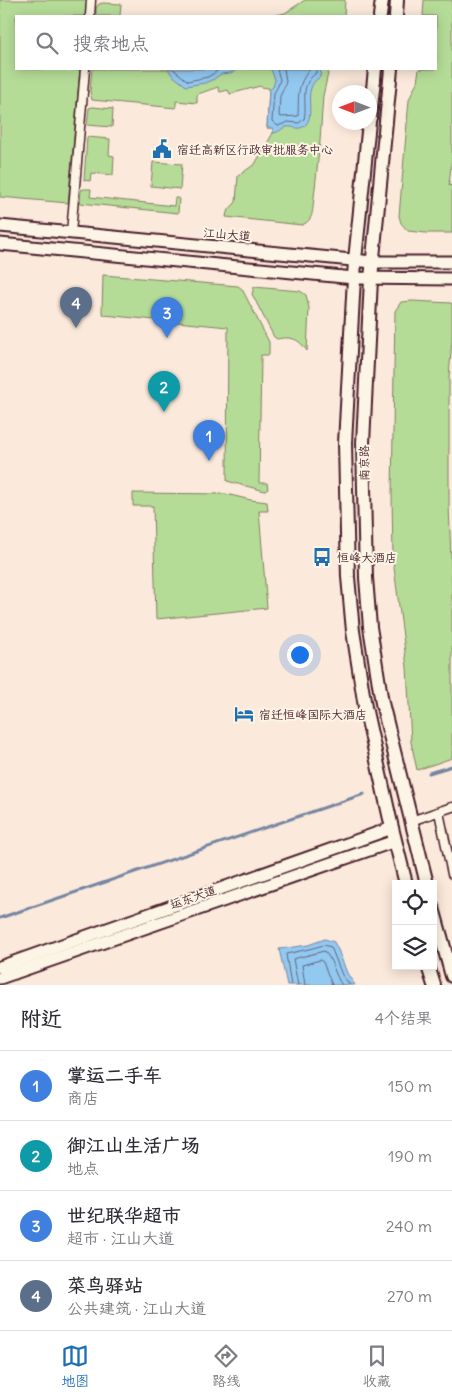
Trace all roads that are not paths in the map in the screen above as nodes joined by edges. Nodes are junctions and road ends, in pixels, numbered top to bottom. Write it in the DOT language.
graph roads {
  1 [pos="91,0"];
  2 [pos="382,0"];
  3 [pos="397,0"];
  4 [pos="90,15"];
  5 [pos="380,15"];
  6 [pos="396,15"];
  7 [pos="85,70"];
  8 [pos="374,70"];
  9 [pos="391,70"];
  10 [pos="373,85"];
  11 [pos="368,130"];
  12 [pos="0,226"];
  13 [pos="71,233"];
  14 [pos="0,244"];
  15 [pos="355,260"];
  16 [pos="373,262"];
  17 [pos="452,262"];
  18 [pos="354,278"];
  19 [pos="371,279"];
  20 [pos="452,279"];
  21 [pos="452,807"];
  22 [pos="439,812"];
  23 [pos="411,821"];
  24 [pos="392,828"];
  25 [pos="395,841"];
  26 [pos="452,874"];
  27 [pos="405,880"];
  28 [pos="426,880"];
  29 [pos="437,922"];
  30 [pos="0,967"];
  31 [pos="429,970"];
  32 [pos="452,976"];
  33 [pos="0,978"];
  34 [pos="434,985"];
  1 -- 4 [label="street"];
  2 -- 5 [label="main road"];
  3 -- 6 [label="main road"];
  7 -- 13 [label="street"];
  8 -- 10 [label="main road"];
  9 -- 16 [label="main road, 南京路"];
  11 -- 15 [label="main road, 南京路"];
  12 -- 13 [label="main road, 江山大道"];
  13 -- 15 [label="main road, 江山大道"];
  14 -- 18 [label="main road"];
  15 -- 16 [label="main road, 江山大道"];
  15 -- 18 [label="main road, 南京路"];
  16 -- 17 [label="main road, 江山大道"];
  16 -- 19 [label="main road, 南京路"];
  18 -- 19 [label="main road"];
  18 -- 24 [label="main road, 南京路"];
  19 -- 20 [label="main road"];
  19 -- 23 [label="main road, 南京路"];
  21 -- 22 [label="street"];
  22 -- 23 [label="street"];
  22 -- 26 [label="street"];
  23 -- 28 [label="main road, 南京路"];
  24 -- 25 [label="main road, 南京路"];
  24 -- 30 [label="main road, 运东大道"];
  25 -- 27 [label="main road, 南京路"];
  25 -- 33 [label="main road, 运东大道"];
  29 -- 32 [label="main road"];
  31 -- 34 [label="main road"];
}
